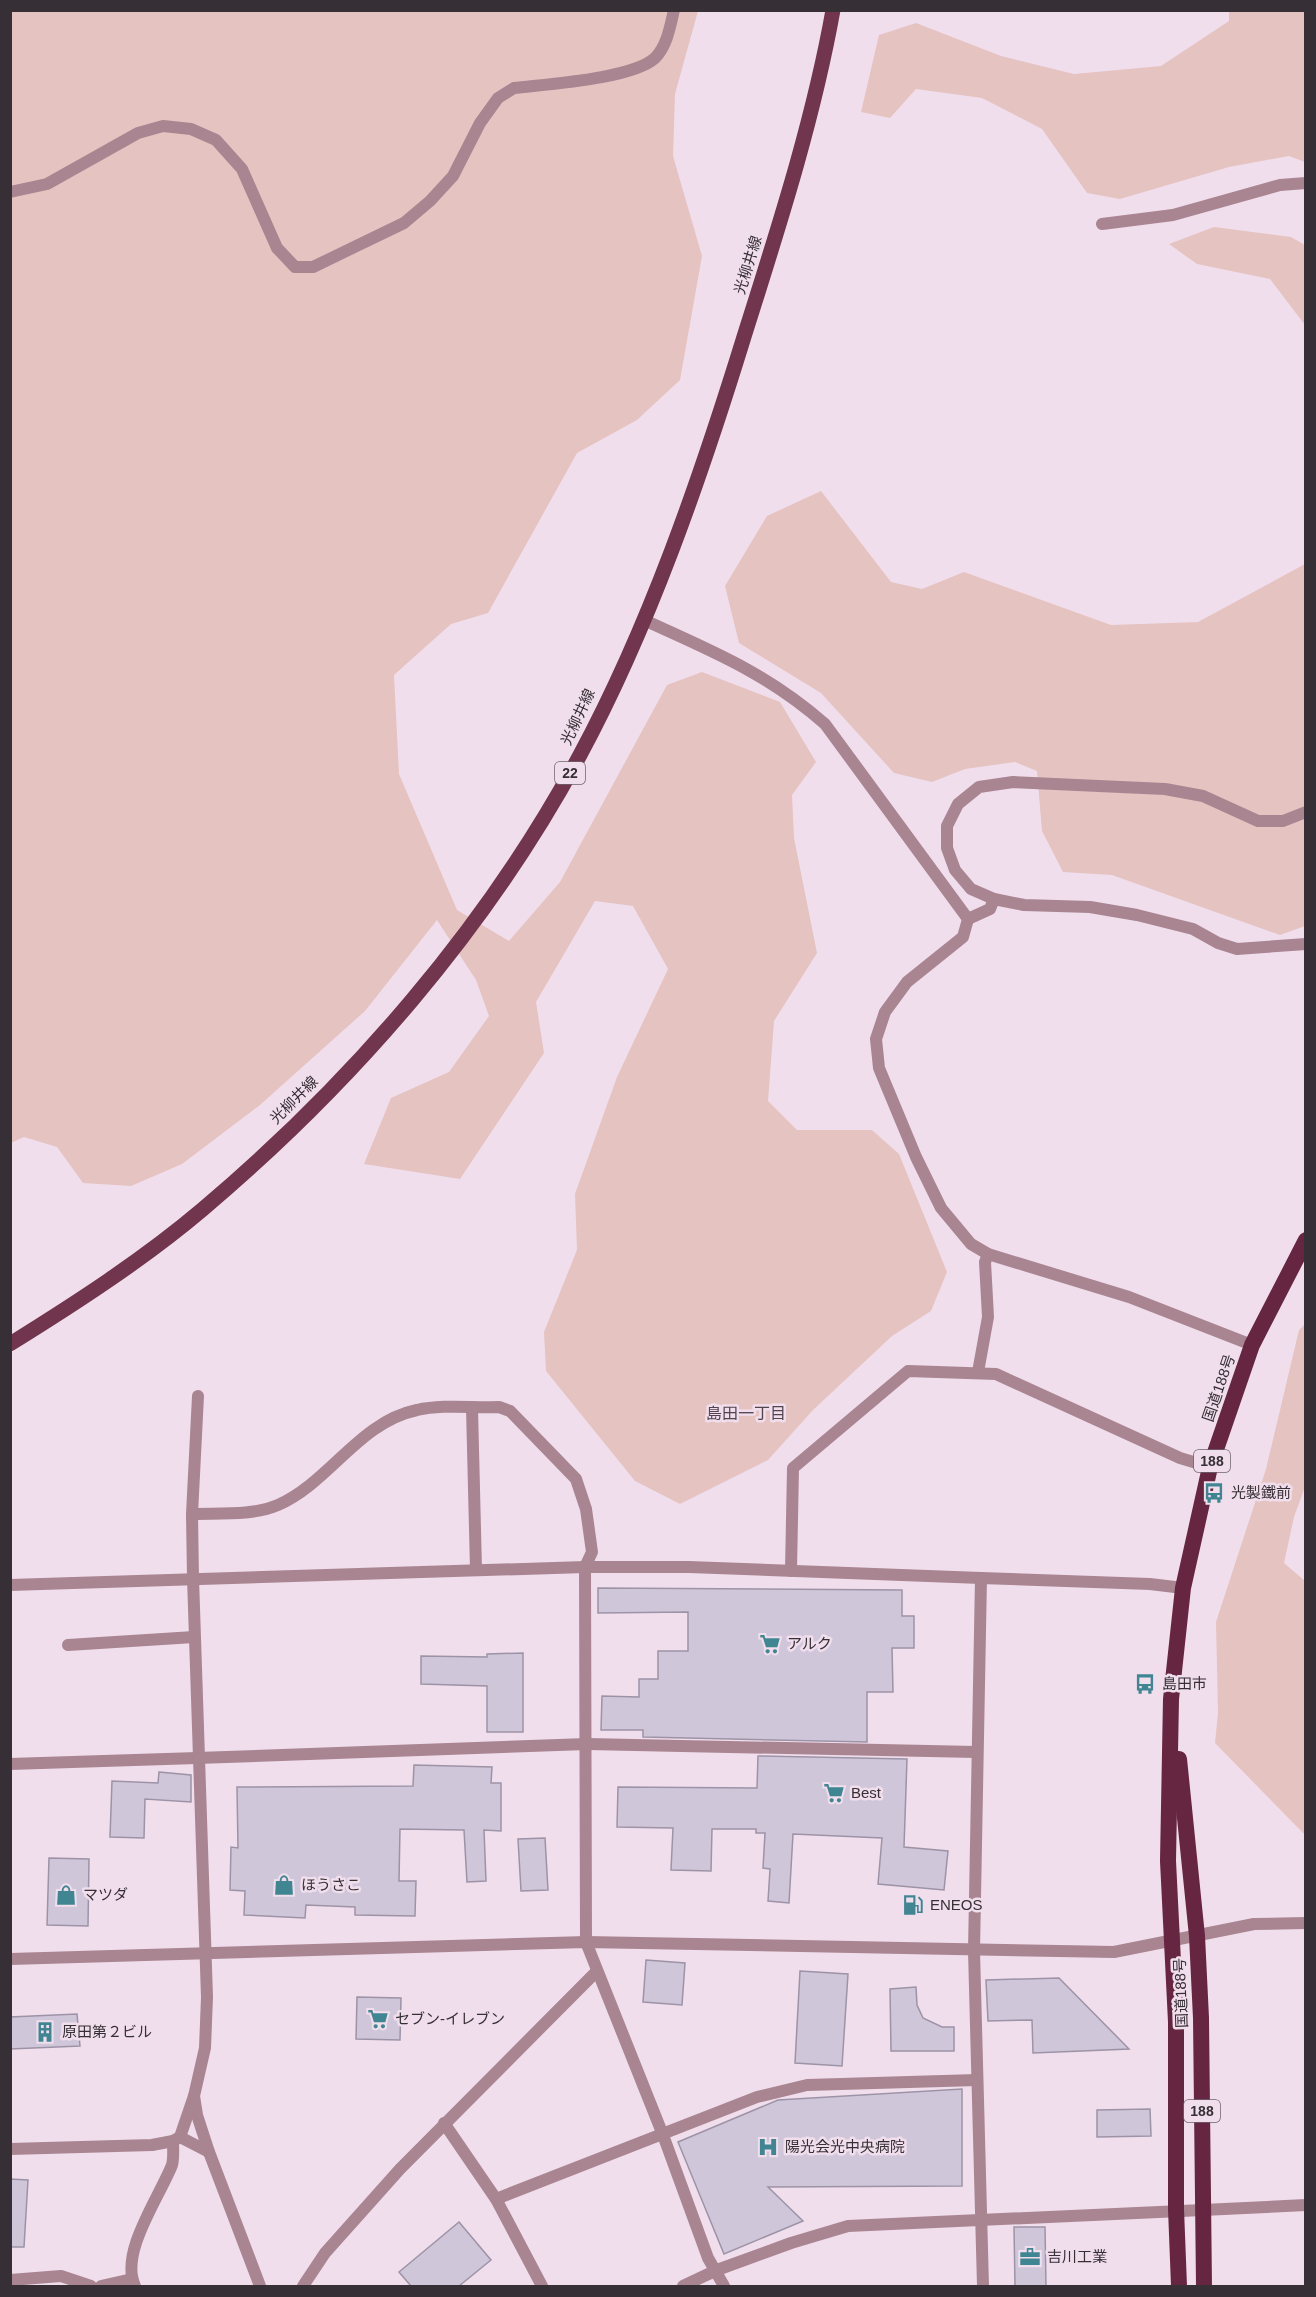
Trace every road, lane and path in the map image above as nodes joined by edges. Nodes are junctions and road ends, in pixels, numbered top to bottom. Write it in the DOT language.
graph roads {
  1 [pos="674,10"];
  2 [pos="833,10"];
  3 [pos="1305,183"];
  4 [pos="10,192"];
  5 [pos="1102,224"];
  6 [pos="644,620"];
  7 [pos="1305,812"];
  8 [pos="994,899"];
  9 [pos="968,919"];
  10 [pos="1305,944"];
  11 [pos="1305,1240"];
  12 [pos="988,1254"];
  13 [pos="10,1344"];
  14 [pos="1252,1345"];
  15 [pos="978,1372"];
  16 [pos="198,1396"];
  17 [pos="471,1408"];
  18 [pos="1210,1467"];
  19 [pos="192,1514"];
  20 [pos="585,1567"];
  21 [pos="476,1569"];
  22 [pos="791,1571"];
  23 [pos="193,1578"];
  24 [pos="981,1578"];
  25 [pos="10,1585"];
  26 [pos="1183,1588"];
  27 [pos="194,1637"];
  28 [pos="68,1645"];
  29 [pos="1171,1699"];
  30 [pos="587,1744"];
  31 [pos="976,1752"];
  32 [pos="197,1758"];
  33 [pos="10,1764"];
  34 [pos="1305,1923"];
  35 [pos="1197,1936"];
  36 [pos="586,1941"];
  37 [pos="1172,1941"];
  38 [pos="974,1951"];
  39 [pos="204,1953"];
  40 [pos="10,1959"];
  41 [pos="596,1972"];
  42 [pos="977,2080"];
  43 [pos="194,2096"];
  44 [pos="444,2123"];
  45 [pos="663,2135"];
  46 [pos="177,2139"];
  47 [pos="10,2149"];
  48 [pos="209,2152"];
  49 [pos="496,2199"];
  50 [pos="1305,2205"];
  51 [pos="1176,2209"];
  52 [pos="1203,2210"];
  53 [pos="981,2219"];
  54 [pos="717,2270"];
  55 [pos="10,2280"];
  56 [pos="133,2283"];
  57 [pos="91,2286"];
  58 [pos="101,2286"];
  59 [pos="260,2286"];
  60 [pos="303,2286"];
  61 [pos="542,2286"];
  62 [pos="683,2286"];
  63 [pos="724,2286"];
  64 [pos="983,2286"];
  65 [pos="1179,2286"];
  66 [pos="1204,2286"];
  1 -- 4 [label="street"];
  2 -- 6 [label="main road, 光柳井線 / 22"];
  3 -- 5 [label="street"];
  6 -- 9 [label="street"];
  6 -- 13 [label="main road, 光柳井線 / 22"];
  7 -- 8 [label="street"];
  8 -- 9 [label="street"];
  8 -- 10 [label="street"];
  9 -- 12 [label="street"];
  11 -- 14 [label="highway, 国道188号 / 188"];
  12 -- 14 [label="street"];
  12 -- 15 [label="street"];
  14 -- 18 [label="highway, 国道188号 / 188"];
  15 -- 18 [label="street"];
  15 -- 22 [label="street"];
  16 -- 19 [label="street"];
  17 -- 19 [label="street"];
  17 -- 20 [label="street"];
  17 -- 21 [label="street"];
  18 -- 26 [label="highway, 国道188号 / 188"];
  19 -- 23 [label="street"];
  20 -- 21 [label="street"];
  20 -- 22 [label="street"];
  20 -- 30 [label="street"];
  21 -- 23 [label="street"];
  22 -- 24 [label="street"];
  23 -- 25 [label="street"];
  23 -- 27 [label="street"];
  24 -- 26 [label="street"];
  24 -- 31 [label="street"];
  26 -- 29 [label="highway, 国道188号 / 188"];
  27 -- 28 [label="street"];
  27 -- 32 [label="street"];
  29 -- 35 [label="highway, 国道188号 / 188"];
  29 -- 37 [label="highway, 国道188号 / 188"];
  30 -- 31 [label="street"];
  30 -- 32 [label="street"];
  30 -- 36 [label="street"];
  31 -- 38 [label="street"];
  32 -- 33 [label="street"];
  32 -- 39 [label="street"];
  34 -- 35 [label="street"];
  35 -- 37 [label="street"];
  35 -- 52 [label="highway, 国道188号 / 188"];
  36 -- 38 [label="street"];
  36 -- 39 [label="street"];
  36 -- 41 [label="street"];
  37 -- 38 [label="street"];
  37 -- 51 [label="highway, 国道188号 / 188"];
  38 -- 42 [label="street"];
  39 -- 40 [label="street"];
  39 -- 43 [label="street"];
  41 -- 44 [label="street"];
  41 -- 45 [label="street"];
  42 -- 45 [label="street"];
  42 -- 53 [label="street"];
  43 -- 46 [label="street"];
  43 -- 48 [label="street"];
  44 -- 49 [label="street"];
  44 -- 60 [label="street"];
  45 -- 49 [label="street"];
  45 -- 54 [label="street"];
  46 -- 47 [label="street"];
  46 -- 48 [label="street"];
  46 -- 56 [label="street"];
  48 -- 59 [label="street"];
  49 -- 61 [label="street"];
  50 -- 52 [label="street"];
  51 -- 52 [label="street"];
  51 -- 53 [label="street"];
  51 -- 65 [label="highway, 国道188号 / 188"];
  52 -- 66 [label="highway, 国道188号 / 188"];
  53 -- 54 [label="street"];
  53 -- 64 [label="street"];
  54 -- 62 [label="street"];
  54 -- 63 [label="street"];
  55 -- 57 [label="street"];
  56 -- 58 [label="street"];
}
